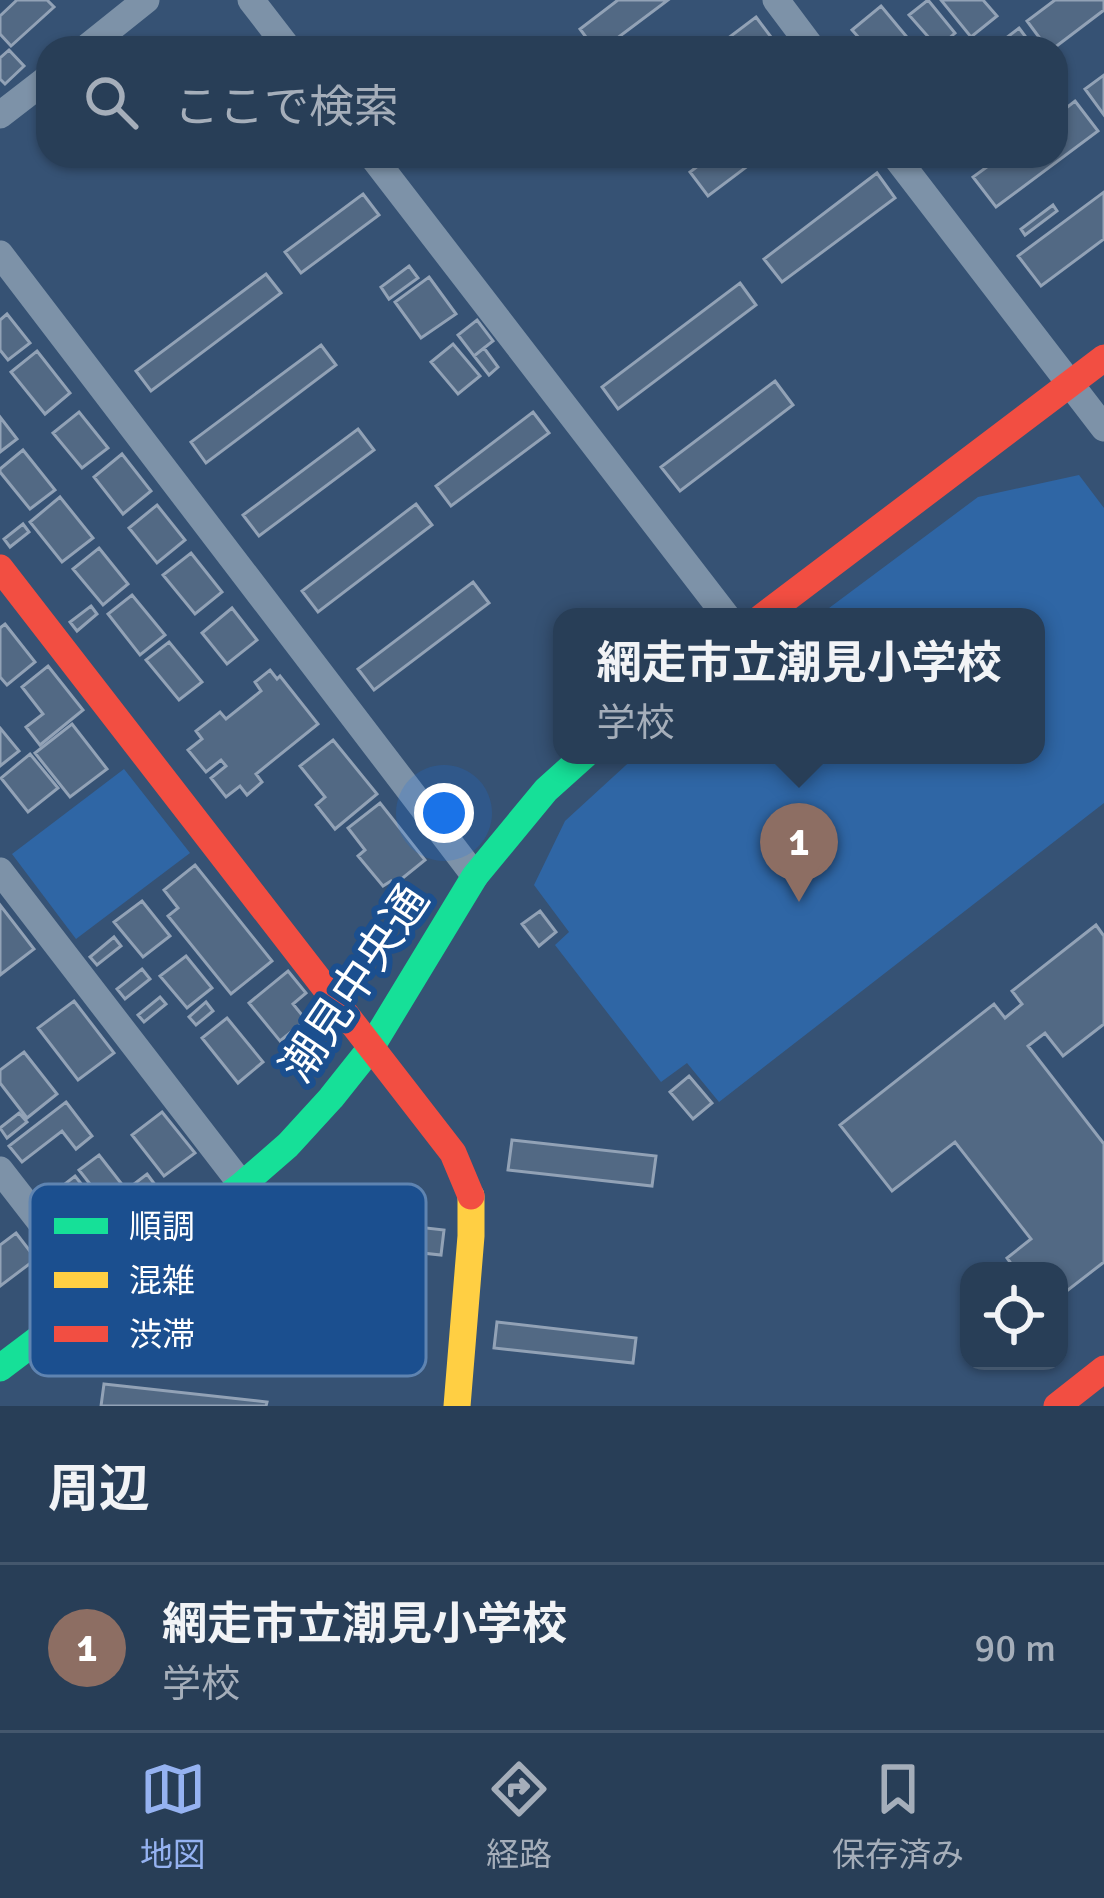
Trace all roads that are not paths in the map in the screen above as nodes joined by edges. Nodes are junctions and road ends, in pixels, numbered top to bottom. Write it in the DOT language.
graph roads {
  1 [pos="146,0"];
  2 [pos="251,0"];
  3 [pos="776,0"];
  4 [pos="101,36"];
  5 [pos="280,36"];
  6 [pos="803,36"];
  7 [pos="36,88"];
  8 [pos="0,116"];
  9 [pos="381,168"];
  10 [pos="904,168"];
  11 [pos="0,254"];
  12 [pos="1104,358"];
  13 [pos="1070,384"];
  14 [pos="1104,428"];
  15 [pos="0,568"];
  16 [pos="720,608"];
  17 [pos="774,608"];
  18 [pos="575,764"];
  19 [pos="0,871"];
  20 [pos="475,876"];
  21 [pos="370,1049"];
  22 [pos="0,1170"];
  23 [pos="241,1184"];
  24 [pos="243,1184"];
  25 [pos="30,1209"];
  26 [pos="30,1345"];
  27 [pos="0,1368"];
  28 [pos="1104,1369"];
  29 [pos="457,1406"];
  30 [pos="1057,1406"];
  1 -- 4 [label="street"];
  2 -- 5 [label="street"];
  3 -- 6 [label="street"];
  7 -- 8 [label="street"];
  9 -- 16 [label="street"];
  10 -- 13 [label="street"];
  11 -- 20 [label="street"];
  12 -- 13 [label="street"];
  13 -- 14 [label="street"];
  13 -- 17 [label="street"];
  15 -- 21 [label="street"];
  18 -- 20 [label="street, 潮見中央通"];
  19 -- 23 [label="street"];
  20 -- 21 [label="street, 潮見中央通"];
  21 -- 24 [label="street, 潮見中央通"];
  21 -- 29 [label="street"];
  22 -- 25 [label="street"];
  26 -- 27 [label="street, 潮見中央通"];
  28 -- 30 [label="street"];
}
